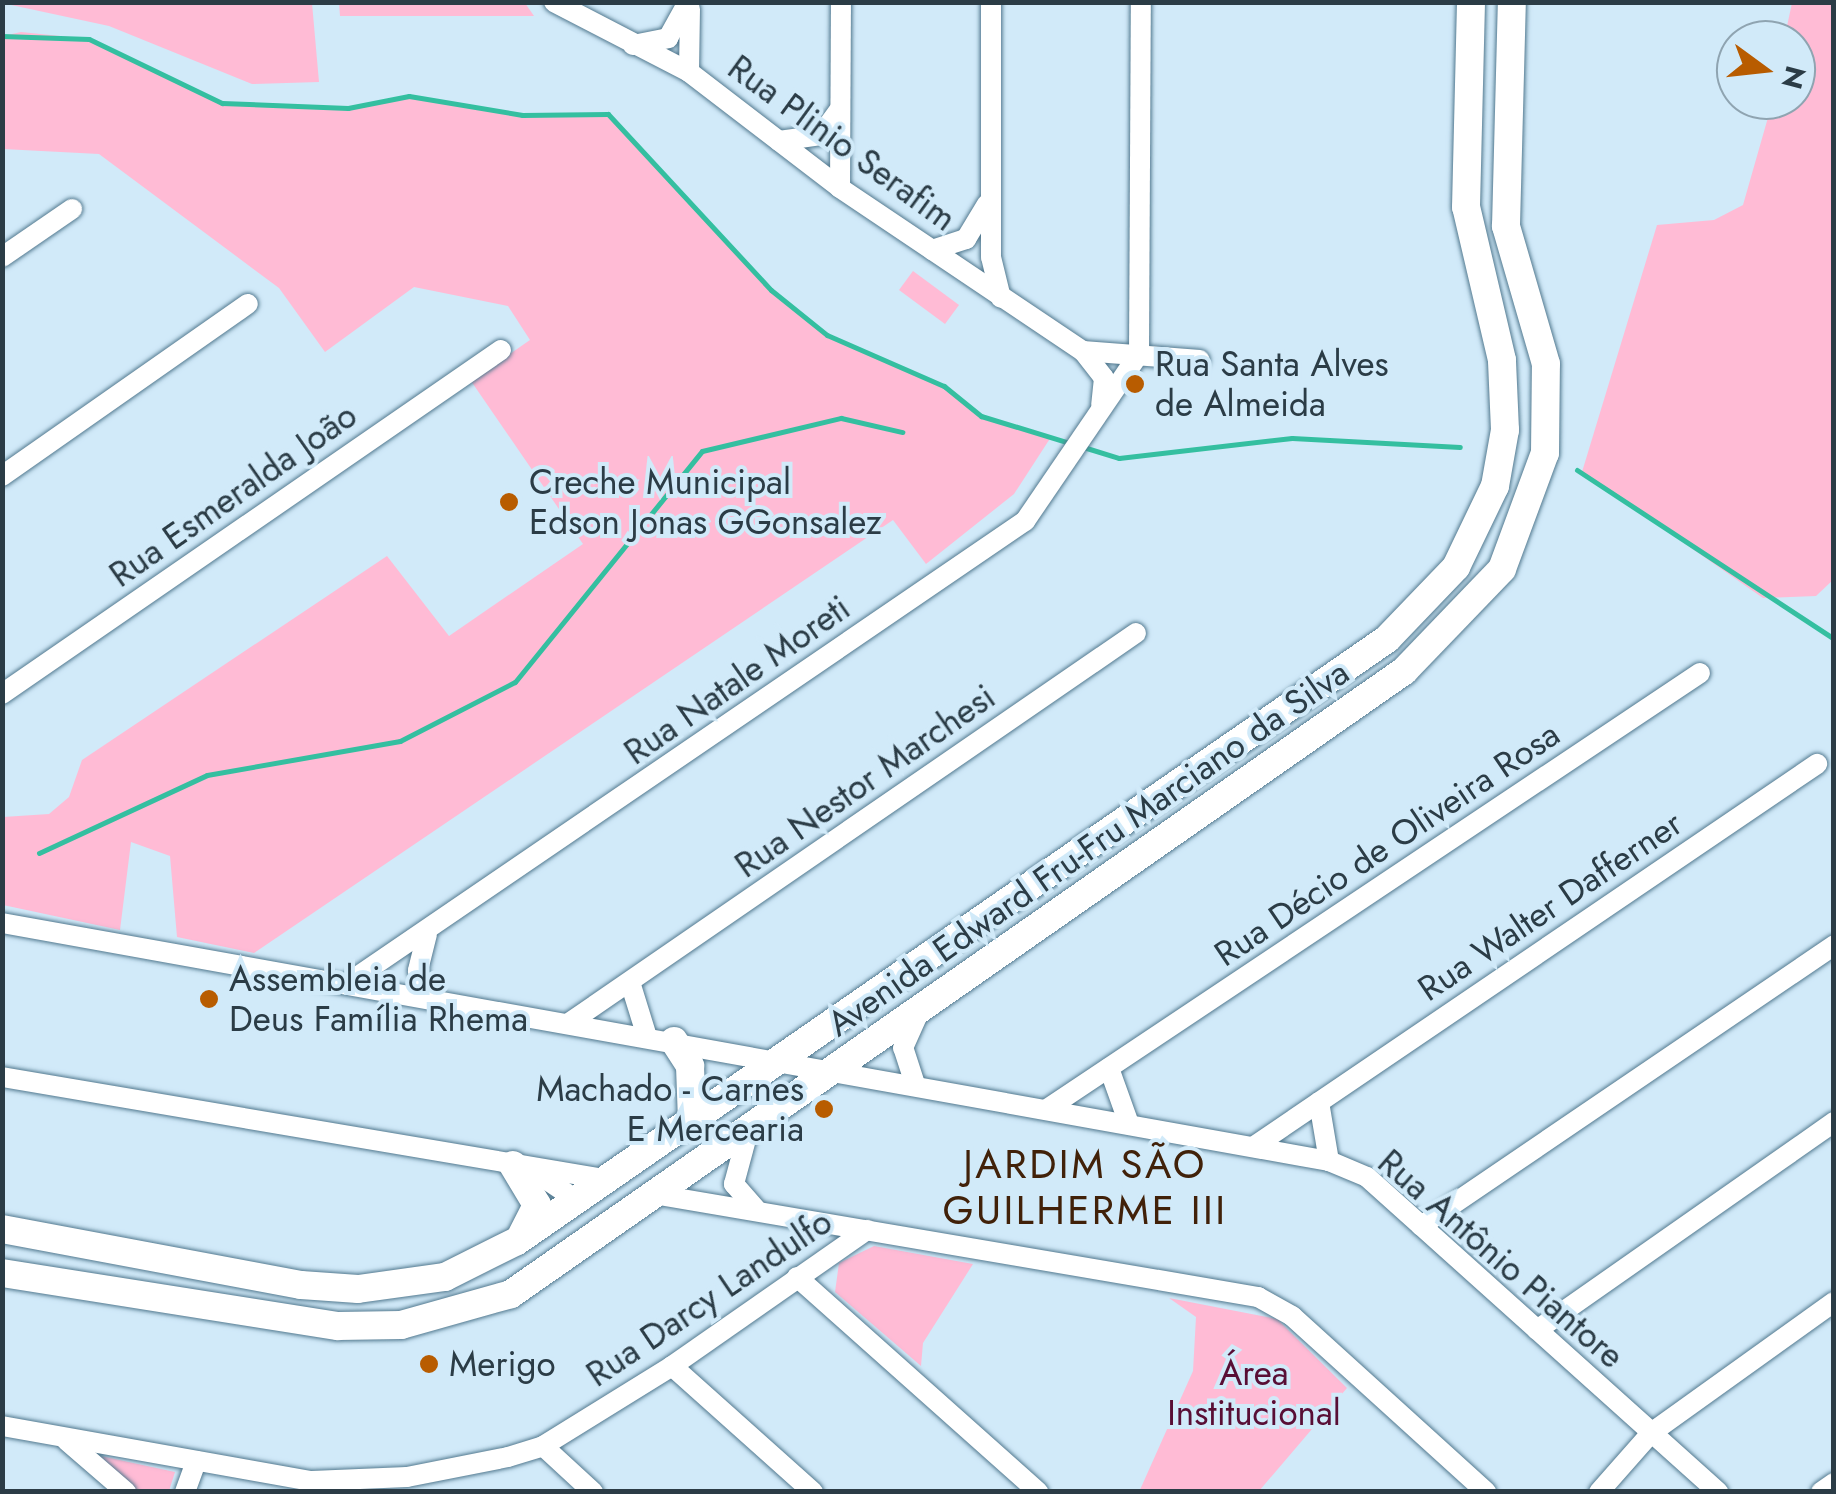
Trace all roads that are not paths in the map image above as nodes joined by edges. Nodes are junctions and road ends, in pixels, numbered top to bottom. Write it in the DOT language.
graph roads {
  1 [pos="689,2"];
  2 [pos="841,2"];
  3 [pos="991,2"];
  4 [pos="1142,2"];
  5 [pos="1471,2"];
  6 [pos="1512,2"];
  7 [pos="554,3"];
  8 [pos="632,44"];
  9 [pos="689,72"];
  10 [pos="840,107"];
  11 [pos="778,141"];
  12 [pos="992,183"];
  13 [pos="840,188"];
  14 [pos="72,209"];
  15 [pos="932,250"];
  16 [pos="2,257"];
  17 [pos="1001,298"];
  18 [pos="248,304"];
  19 [pos="500,350"];
  20 [pos="1083,351"];
  21 [pos="1139,354"];
  22 [pos="1200,360"];
  23 [pos="1096,417"];
  24 [pos="2,476"];
  25 [pos="1136,633"];
  26 [pos="1700,673"];
  27 [pos="2,694"];
  28 [pos="1817,764"];
  29 [pos="2,924"];
  30 [pos="426,934"];
  31 [pos="1834,945"];
  32 [pos="348,982"];
  33 [pos="630,982"];
  34 [pos="429,998"];
  35 [pos="918,1015"];
  36 [pos="569,1023"];
  37 [pos="660,1039"];
  38 [pos="778,1060"];
  39 [pos="1109,1068"];
  40 [pos="836,1070"];
  41 [pos="2,1077"];
  42 [pos="915,1084"];
  43 [pos="1319,1102"];
  44 [pos="1047,1109"];
  45 [pos="692,1120"];
  46 [pos="1834,1122"];
  47 [pos="1129,1124"];
  48 [pos="748,1132"];
  49 [pos="1253,1147"];
  50 [pos="1328,1161"];
  51 [pos="520,1166"];
  52 [pos="604,1178"];
  53 [pos="658,1195"];
  54 [pos="575,1199"];
  55 [pos="758,1210"];
  56 [pos="624,1219"];
  57 [pos="1421,1226"];
  58 [pos="2,1229"];
  59 [pos="868,1230"];
  60 [pos="517,1241"];
  61 [pos="2,1273"];
  62 [pos="797,1277"];
  63 [pos="1834,1302"];
  64 [pos="1537,1330"];
  65 [pos="672,1366"];
  66 [pos="2,1426"];
  67 [pos="1651,1432"];
  68 [pos="66,1440"];
  69 [pos="543,1446"];
  70 [pos="196,1461"];
  71 [pos="1834,1483"];
  72 [pos="126,1492"];
  73 [pos="185,1492"];
  74 [pos="593,1492"];
  75 [pos="813,1492"];
  76 [pos="1038,1492"];
  77 [pos="1486,1492"];
  78 [pos="1599,1492"];
  79 [pos="1718,1492"];
  80 [pos="1821,1492"];
  1 -- 8 [label="street"];
  1 -- 9 [label="street"];
  2 -- 10 [label="street"];
  3 -- 12 [label="street"];
  4 -- 21 [label="street"];
  5 -- 38 [label="main road, Avenida Edward Fru-Fru Marciano da Silva"];
  6 -- 35 [label="main road, Avenida Edward Fru-Fru Marciano da Silva"];
  7 -- 8 [label="street, Rua Plinio Serafim"];
  8 -- 9 [label="street, Rua Plinio Serafim"];
  9 -- 11 [label="street, Rua Plinio Serafim"];
  10 -- 11 [label="street"];
  10 -- 13 [label="street"];
  11 -- 13 [label="street, Rua Plinio Serafim"];
  12 -- 15 [label="street"];
  12 -- 17 [label="street"];
  13 -- 15 [label="street, Rua Plinio Serafim"];
  14 -- 16 [label="street"];
  15 -- 17 [label="street, Rua Plinio Serafim"];
  17 -- 20 [label="street, Rua Plinio Serafim"];
  18 -- 24 [label="street"];
  19 -- 27 [label="street, Rua Esmeralda João"];
  20 -- 21 [label="street, Rua Plinio Serafim"];
  20 -- 23 [label="street"];
  21 -- 22 [label="street, Rua Plinio Serafim"];
  21 -- 23 [label="street"];
  23 -- 30 [label="street, Rua Natale Moreti"];
  25 -- 33 [label="street, Rua Nestor Marchesi"];
  26 -- 39 [label="street, Rua Décio de Oliveira Rosa"];
  28 -- 43 [label="street, Rua Walter Dafferner"];
  29 -- 32 [label="street, Rua Antônio Piantore"];
  30 -- 32 [label="street, Rua Natale Moreti"];
  30 -- 34 [label="street"];
  31 -- 57 [label="street"];
  32 -- 34 [label="street, Rua Antônio Piantore"];
  33 -- 36 [label="street, Rua Nestor Marchesi"];
  33 -- 37 [label="street"];
  34 -- 36 [label="street, Rua Antônio Piantore"];
  35 -- 40 [label="main road, Avenida Edward Fru-Fru Marciano da Silva"];
  35 -- 42 [label="street"];
  36 -- 37 [label="street, Rua Antônio Piantore"];
  37 -- 38 [label="street, Rua Antônio Piantore"];
  37 -- 45 [label="main road"];
  38 -- 40 [label="street, Rua Antônio Piantore"];
  38 -- 45 [label="main road, Avenida Edward Fru-Fru Marciano da Silva"];
  39 -- 44 [label="street, Rua Décio de Oliveira Rosa"];
  39 -- 47 [label="street"];
  40 -- 42 [label="street, Rua Antônio Piantore"];
  40 -- 48 [label="main road, Avenida Edward Fru-Fru Marciano da Silva"];
  41 -- 51 [label="street"];
  42 -- 44 [label="street, Rua Antônio Piantore"];
  43 -- 49 [label="street, Rua Walter Dafferner"];
  43 -- 50 [label="street"];
  44 -- 47 [label="street, Rua Antônio Piantore"];
  45 -- 52 [label="main road, Avenida Edward Fru-Fru Marciano da Silva"];
  46 -- 64 [label="street"];
  47 -- 49 [label="street, Rua Antônio Piantore"];
  48 -- 53 [label="main road, Avenida Edward Fru-Fru Marciano da Silva"];
  48 -- 55 [label="street"];
  49 -- 50 [label="street, Rua Antônio Piantore"];
  50 -- 57 [label="street, Rua Antônio Piantore"];
  51 -- 52 [label="street"];
  51 -- 54 [label="street"];
  51 -- 60 [label="main road"];
  52 -- 54 [label="main road, Avenida Edward Fru-Fru Marciano da Silva"];
  52 -- 56 [label="main road"];
  53 -- 55 [label="street"];
  53 -- 56 [label="main road, Avenida Edward Fru-Fru Marciano da Silva"];
  54 -- 56 [label="main road"];
  54 -- 60 [label="main road, Avenida Edward Fru-Fru Marciano da Silva"];
  55 -- 59 [label="street"];
  56 -- 61 [label="main road, Avenida Edward Fru-Fru Marciano da Silva"];
  57 -- 64 [label="street, Rua Antônio Piantore"];
  58 -- 60 [label="main road, Avenida Edward Fru-Fru Marciano da Silva"];
  59 -- 62 [label="street, Rua Darcy Landulfo"];
  59 -- 77 [label="street"];
  62 -- 65 [label="street, Rua Darcy Landulfo"];
  62 -- 76 [label="street"];
  63 -- 67 [label="street"];
  64 -- 67 [label="street, Rua Antônio Piantore"];
  65 -- 69 [label="street, Rua Darcy Landulfo"];
  65 -- 75 [label="street"];
  66 -- 68 [label="street, Rua Darcy Landulfo"];
  67 -- 78 [label="street"];
  67 -- 79 [label="street, Rua Antônio Piantore"];
  68 -- 70 [label="street, Rua Darcy Landulfo"];
  68 -- 72 [label="street"];
  69 -- 70 [label="street, Rua Darcy Landulfo"];
  69 -- 74 [label="street"];
  70 -- 73 [label="street"];
  71 -- 80 [label="street"];
}
